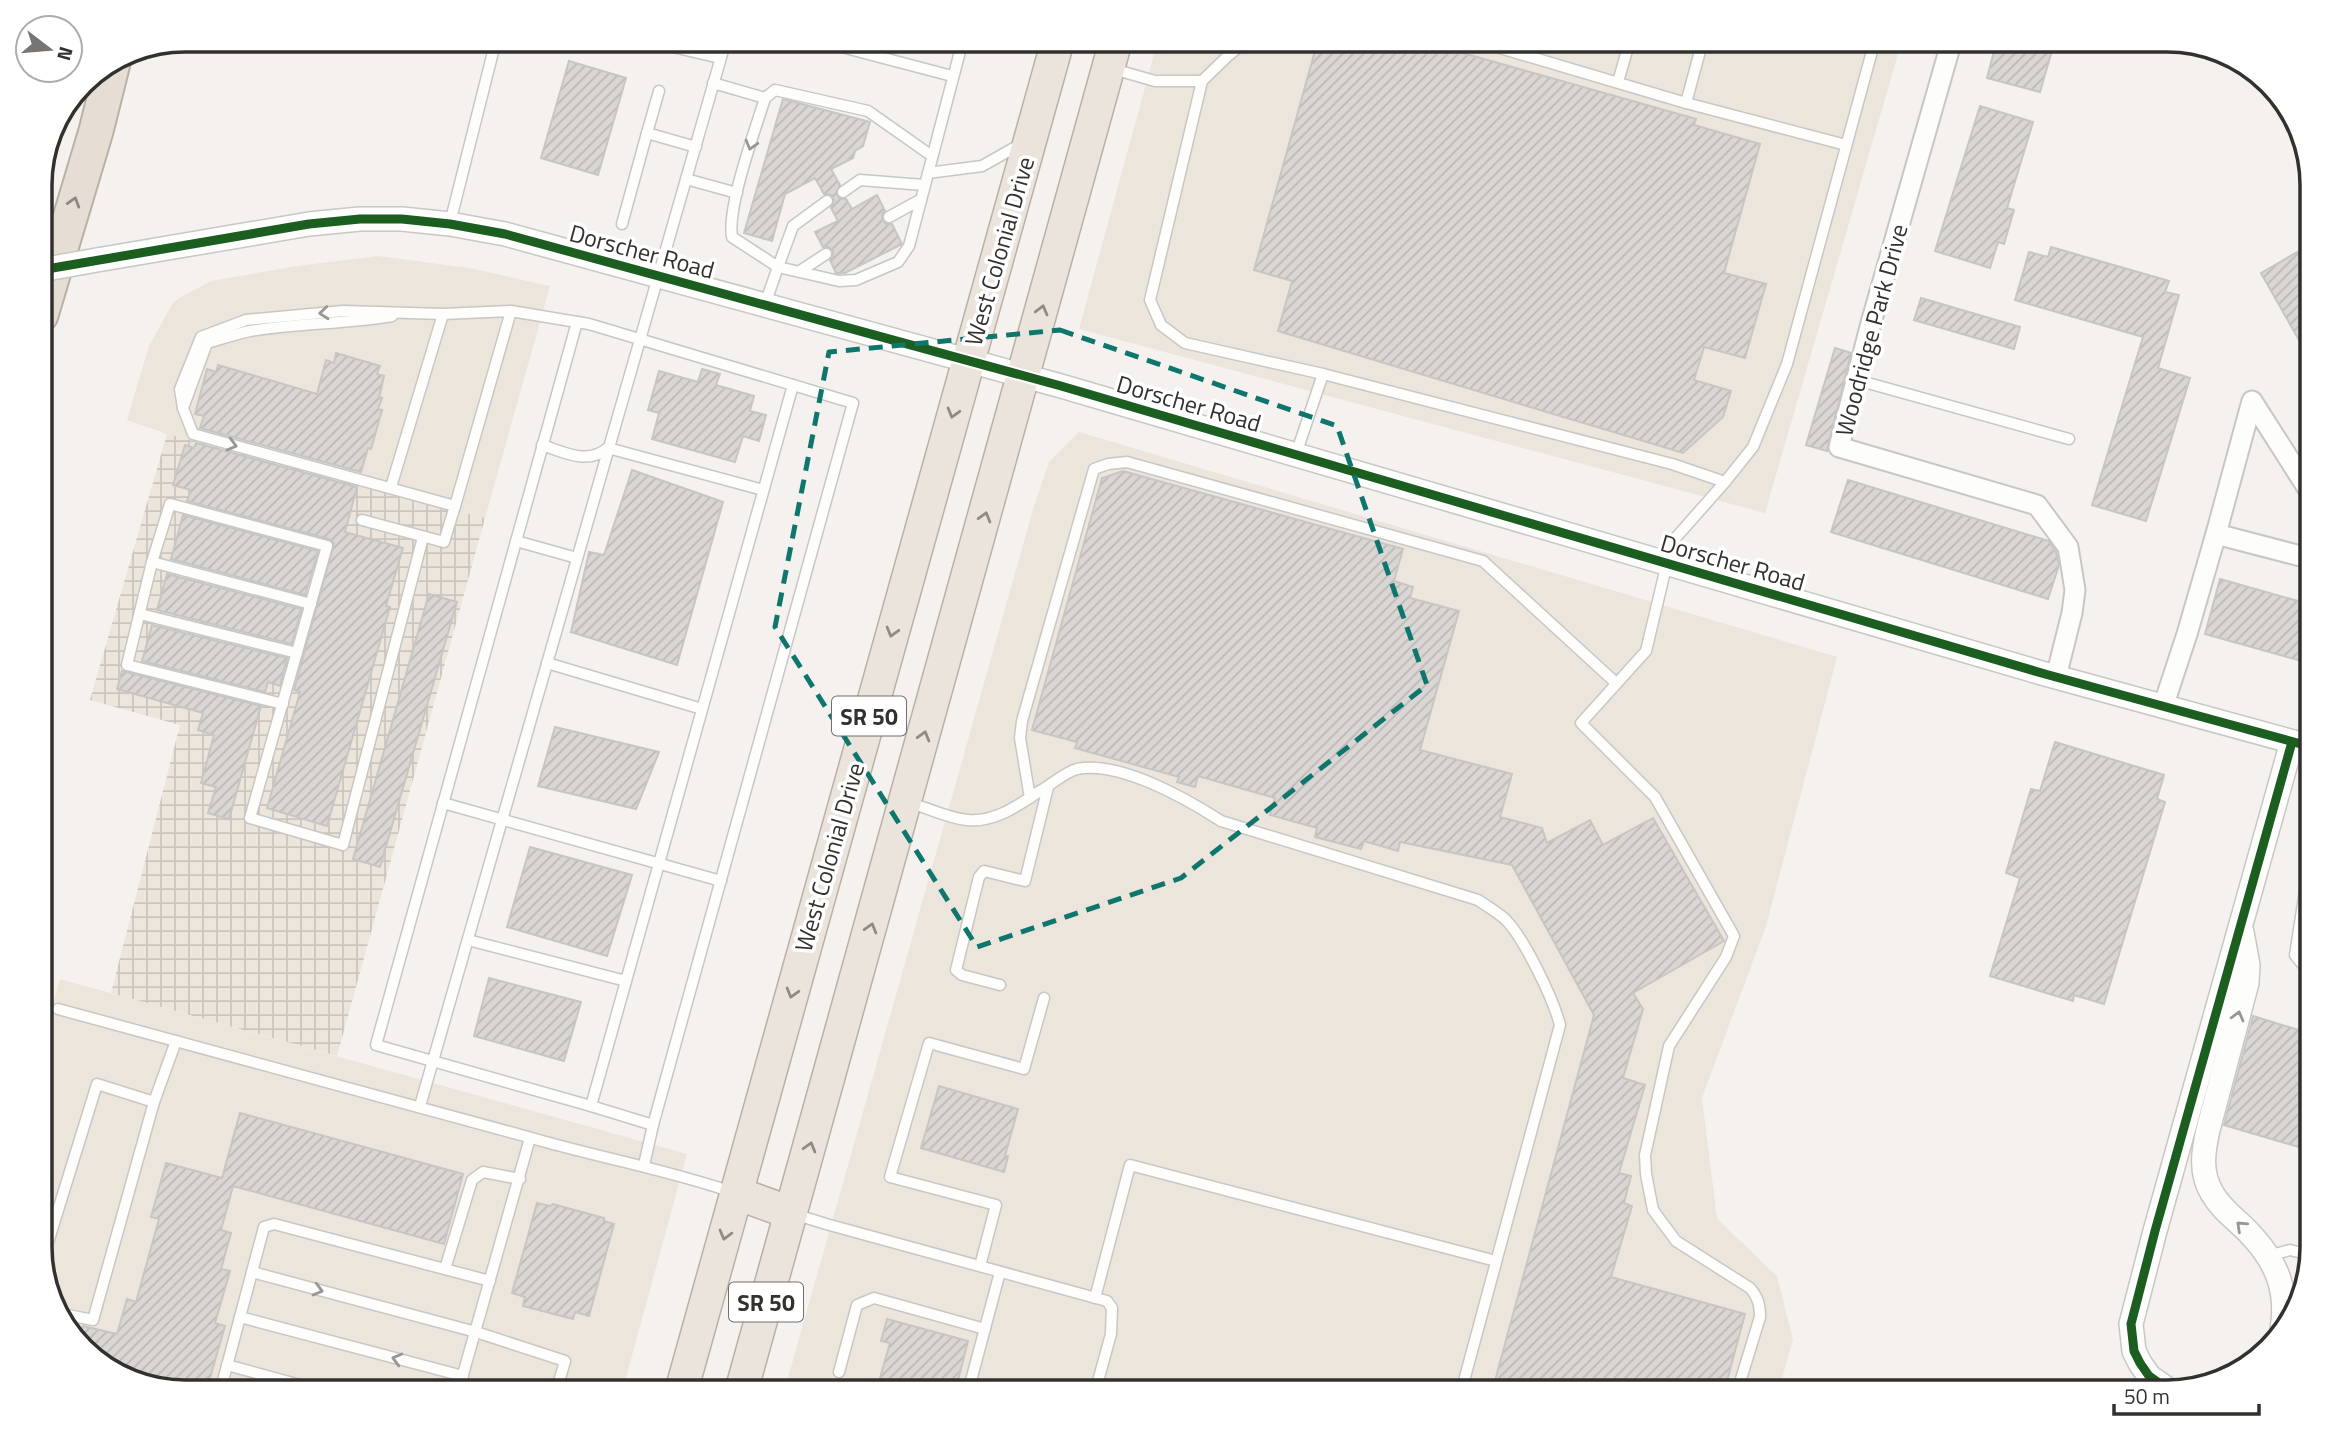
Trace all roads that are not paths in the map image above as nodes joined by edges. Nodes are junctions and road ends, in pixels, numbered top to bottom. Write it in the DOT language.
graph roads {
  1 [pos="493,52"];
  2 [pos="694,52"];
  3 [pos="722,52"];
  4 [pos="861,52"];
  5 [pos="959,52"];
  6 [pos="1055,52"];
  7 [pos="1233,52"];
  8 [pos="1515,52"];
  9 [pos="1627,52"];
  10 [pos="1700,52"];
  11 [pos="1872,52"];
  12 [pos="1949,52"];
  13 [pos="1112,54"];
  14 [pos="1230,54"];
  15 [pos="720,58"];
  16 [pos="110,76"];
  17 [pos="952,76"];
  18 [pos="1202,81"];
  19 [pos="1618,82"];
  20 [pos="713,83"];
  21 [pos="659,91"];
  22 [pos="765,98"];
  23 [pos="1686,103"];
  24 [pos="647,133"];
  25 [pos="1030,138"];
  26 [pos="1846,145"];
  27 [pos="696,146"];
  28 [pos="932,156"];
  29 [pos="928,173"];
  30 [pos="686,179"];
  31 [pos="924,185"];
  32 [pos="843,192"];
  33 [pos="737,193"];
  34 [pos="920,200"];
  35 [pos="827,201"];
  36 [pos="889,217"];
  37 [pos="450,224"];
  38 [pos="622,224"];
  39 [pos="826,254"];
  40 [pos="779,267"];
  41 [pos="53,268"];
  42 [pos="800,271"];
  43 [pos="53,274"];
  44 [pos="657,275"];
  45 [pos="765,304"];
  46 [pos="511,311"];
  47 [pos="443,314"];
  48 [pos="577,322"];
  49 [pos="639,341"];
  50 [pos="968,360"];
  51 [pos="1323,374"];
  52 [pos="1024,376"];
  53 [pos="1857,380"];
  54 [pos="793,385"];
  55 [pos="2069,439"];
  56 [pos="542,446"];
  57 [pos="608,448"];
  58 [pos="1297,454"];
  59 [pos="2299,475"];
  60 [pos="1726,482"];
  61 [pos="391,487"];
  62 [pos="763,490"];
  63 [pos="455,506"];
  64 [pos="362,520"];
  65 [pos="2216,534"];
  66 [pos="423,537"];
  67 [pos="516,541"];
  68 [pos="2299,556"];
  69 [pos="577,558"];
  70 [pos="1662,561"];
  71 [pos="152,562"];
  72 [pos="311,604"];
  73 [pos="140,614"];
  74 [pos="297,653"];
  75 [pos="547,663"];
  76 [pos="2056,677"];
  77 [pos="1616,683"];
  78 [pos="283,705"];
  79 [pos="2163,706"];
  80 [pos="702,709"];
  81 [pos="2300,743"];
  82 [pos="2300,751"];
  83 [pos="1048,787"];
  84 [pos="1030,798"];
  85 [pos="906,802"];
  86 [pos="443,803"];
  87 [pos="502,821"];
  88 [pos="659,864"];
  89 [pos="720,881"];
  90 [pos="2300,922"];
  91 [pos="2241,925"];
  92 [pos="468,940"];
  93 [pos="2300,961"];
  94 [pos="626,981"];
  95 [pos="1000,985"];
  96 [pos="1044,998"];
  97 [pos="58,1009"];
  98 [pos="176,1041"];
  99 [pos="433,1063"];
  100 [pos="154,1102"];
  101 [pos="420,1105"];
  102 [pos="591,1106"];
  103 [pos="653,1125"];
  104 [pos="530,1138"];
  105 [pos="644,1165"];
  106 [pos="520,1179"];
  107 [pos="736,1193"];
  108 [pos="791,1213"];
  109 [pos="53,1226"];
  110 [pos="2299,1252"];
  111 [pos="2267,1256"];
  112 [pos="1496,1261"];
  113 [pos="980,1266"];
  114 [pos="445,1269"];
  115 [pos="252,1272"];
  116 [pos="1000,1272"];
  117 [pos="490,1281"];
  118 [pos="1095,1298"];
  119 [pos="2286,1305"];
  120 [pos="72,1316"];
  121 [pos="240,1317"];
  122 [pos="985,1329"];
  123 [pos="475,1332"];
  124 [pos="227,1365"];
  125 [pos="839,1372"];
  126 [pos="463,1376"];
  127 [pos="223,1380"];
  128 [pos="282,1380"];
  129 [pos="462,1380"];
  130 [pos="559,1380"];
  131 [pos="684,1380"];
  132 [pos="744,1380"];
  133 [pos="971,1380"];
  134 [pos="1098,1380"];
  135 [pos="1464,1380"];
  136 [pos="1741,1380"];
  137 [pos="2155,1380"];
  1 -- 37 [label="lane"];
  2 -- 15 [label="lane"];
  3 -- 15 [label="lane"];
  4 -- 17 [label="lane"];
  5 -- 17 [label="lane"];
  6 -- 25 [label="highway, West Colonial Drive / SR 50"];
  7 -- 14 [label="lane"];
  8 -- 19 [label="lane"];
  9 -- 19 [label="lane"];
  10 -- 23 [label="lane"];
  11 -- 26 [label="lane"];
  12 -- 53 [label="street, Woodridge Park Drive"];
  13 -- 18 [label="lane"];
  52 -- 13 [label="highway, SR 50, one-way"];
  14 -- 18 [label="lane"];
  15 -- 20 [label="lane"];
  43 -- 16 [label="highway, one-way"];
  17 -- 28 [label="lane"];
  18 -- 51 [label="lane"];
  19 -- 23 [label="lane"];
  20 -- 22 [label="lane"];
  20 -- 27 [label="lane"];
  21 -- 24 [label="lane"];
  22 -- 28 [label="lane"];
  22 -- 33 [label="lane, one-way"];
  23 -- 26 [label="lane"];
  24 -- 27 [label="lane"];
  24 -- 38 [label="lane"];
  25 -- 29 [label="lane"];
  25 -- 50 [label="highway, West Colonial Drive / SR 50"];
  26 -- 60 [label="lane"];
  27 -- 30 [label="lane"];
  28 -- 29 [label="lane"];
  29 -- 31 [label="lane"];
  30 -- 33 [label="lane"];
  30 -- 44 [label="lane"];
  31 -- 32 [label="lane"];
  31 -- 34 [label="lane"];
  33 -- 40 [label="lane"];
  34 -- 36 [label="lane"];
  34 -- 42 [label="lane"];
  35 -- 40 [label="lane"];
  37 -- 41 [label="street, Dorscher Road, bridge"];
  37 -- 44 [label="street, Dorscher Road"];
  39 -- 42 [label="lane"];
  40 -- 42 [label="lane"];
  40 -- 45 [label="lane"];
  44 -- 45 [label="street, Dorscher Road"];
  44 -- 49 [label="lane"];
  45 -- 50 [label="street, Dorscher Road"];
  46 -- 47 [label="lane"];
  46 -- 48 [label="lane"];
  46 -- 63 [label="lane"];
  47 -- 61 [label="lane"];
  47 -- 61 [label="lane, one-way"];
  48 -- 49 [label="lane"];
  48 -- 56 [label="lane"];
  49 -- 54 [label="lane"];
  49 -- 57 [label="lane"];
  50 -- 52 [label="street, Dorscher Road"];
  50 -- 107 [label="highway, West Colonial Drive / SR 50, one-way"];
  51 -- 58 [label="lane"];
  51 -- 60 [label="lane"];
  52 -- 58 [label="street, Dorscher Road"];
  85 -- 52 [label="highway, SR 50, one-way"];
  53 -- 55 [label="lane"];
  53 -- 76 [label="street, Woodridge Park Drive"];
  54 -- 62 [label="lane"];
  54 -- 89 [label="lane"];
  56 -- 57 [label="lane"];
  56 -- 67 [label="lane"];
  57 -- 62 [label="lane"];
  57 -- 69 [label="lane"];
  58 -- 70 [label="street, Dorscher Road"];
  59 -- 65 [label="street"];
  60 -- 70 [label="lane"];
  61 -- 63 [label="lane"];
  62 -- 80 [label="lane"];
  63 -- 66 [label="lane"];
  64 -- 66 [label="lane"];
  65 -- 68 [label="street"];
  65 -- 79 [label="street"];
  66 -- 78 [label="lane"];
  67 -- 69 [label="lane"];
  67 -- 86 [label="lane"];
  69 -- 75 [label="lane"];
  70 -- 76 [label="street, Dorscher Road"];
  70 -- 77 [label="lane"];
  71 -- 72 [label="lane"];
  71 -- 72 [label="lane"];
  71 -- 73 [label="lane"];
  72 -- 74 [label="lane"];
  73 -- 74 [label="lane"];
  73 -- 78 [label="lane"];
  74 -- 78 [label="lane"];
  75 -- 80 [label="lane"];
  75 -- 87 [label="lane"];
  76 -- 79 [label="street, Dorscher Road"];
  77 -- 84 [label="lane"];
  77 -- 136 [label="lane"];
  79 -- 81 [label="street, Dorscher Road"];
  80 -- 88 [label="lane"];
  82 -- 91 [label="street"];
  83 -- 84 [label="lane"];
  83 -- 95 [label="lane"];
  83 -- 112 [label="lane"];
  84 -- 85 [label="lane"];
  108 -- 85 [label="highway, SR 50, one-way"];
  86 -- 87 [label="lane"];
  86 -- 99 [label="lane"];
  87 -- 88 [label="lane"];
  87 -- 92 [label="lane"];
  88 -- 89 [label="lane"];
  88 -- 94 [label="lane"];
  89 -- 103 [label="lane"];
  90 -- 93 [label="lane"];
  111 -- 91 [label="street, one-way"];
  91 -- 137 [label="street"];
  92 -- 94 [label="lane"];
  92 -- 99 [label="lane"];
  94 -- 102 [label="lane"];
  96 -- 113 [label="lane"];
  97 -- 98 [label="lane"];
  98 -- 100 [label="lane"];
  98 -- 101 [label="lane"];
  99 -- 101 [label="lane"];
  99 -- 102 [label="lane"];
  100 -- 109 [label="lane"];
  100 -- 120 [label="lane"];
  101 -- 104 [label="lane"];
  102 -- 103 [label="lane"];
  103 -- 105 [label="lane"];
  104 -- 105 [label="lane"];
  104 -- 106 [label="lane"];
  105 -- 107 [label="lane"];
  106 -- 114 [label="lane"];
  106 -- 117 [label="lane"];
  107 -- 108 [label="highway"];
  107 -- 131 [label="highway, West Colonial Drive / SR 50, one-way"];
  108 -- 113 [label="lane"];
  108 -- 132 [label="highway, SR 50"];
  110 -- 111 [label="lane"];
  111 -- 119 [label="street"];
  112 -- 118 [label="lane"];
  112 -- 135 [label="lane"];
  113 -- 116 [label="lane"];
  114 -- 115 [label="lane"];
  114 -- 117 [label="lane"];
  115 -- 121 [label="lane"];
  115 -- 123 [label="lane, one-way"];
  116 -- 118 [label="lane"];
  116 -- 122 [label="lane"];
  117 -- 123 [label="lane"];
  118 -- 134 [label="lane"];
  121 -- 124 [label="lane"];
  126 -- 121 [label="lane, one-way"];
  122 -- 125 [label="lane"];
  122 -- 133 [label="lane"];
  123 -- 126 [label="lane"];
  123 -- 130 [label="lane"];
  124 -- 127 [label="lane"];
  124 -- 128 [label="lane"];
  126 -- 129 [label="lane"];
}
